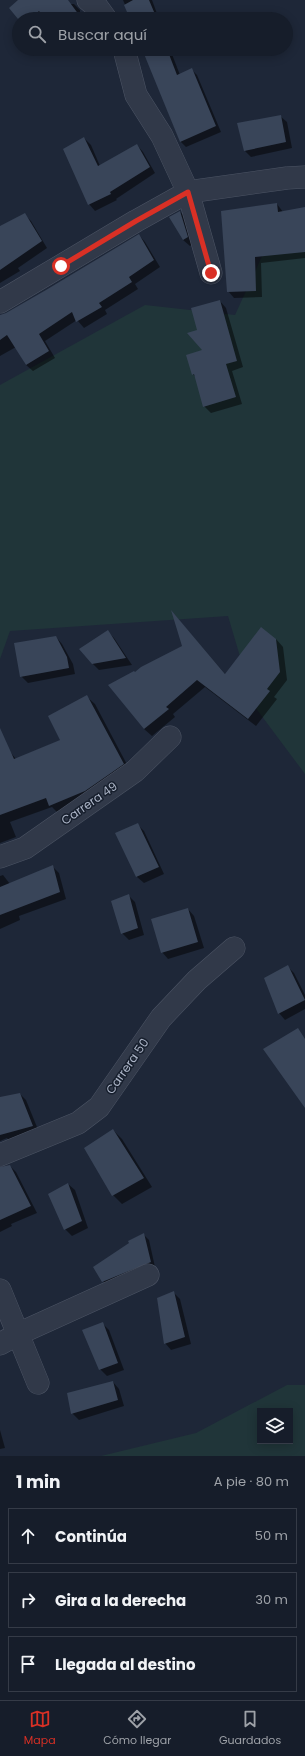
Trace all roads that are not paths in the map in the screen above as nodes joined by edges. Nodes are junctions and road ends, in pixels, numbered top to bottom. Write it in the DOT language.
graph roads {
  1 [pos="88,0"];
  2 [pos="101,12"];
  3 [pos="126,56"];
  4 [pos="305,177"];
  5 [pos="188,192"];
  6 [pos="211,273"];
  7 [pos="0,302"];
  8 [pos="170,737"];
  9 [pos="0,857"];
  10 [pos="234,948"];
  11 [pos="0,1156"];
  12 [pos="148,1275"];
  13 [pos="0,1290"];
  14 [pos="9,1339"];
  15 [pos="38,1383"];
  1 -- 2 [label="street"];
  3 -- 5 [label="street"];
  4 -- 5 [label="street"];
  5 -- 6 [label="street"];
  5 -- 7 [label="street"];
  8 -- 9 [label="street, Carrera 49"];
  10 -- 11 [label="street, Carrera 50"];
  12 -- 14 [label="street"];
  13 -- 14 [label="street"];
  14 -- 15 [label="street"];
}
